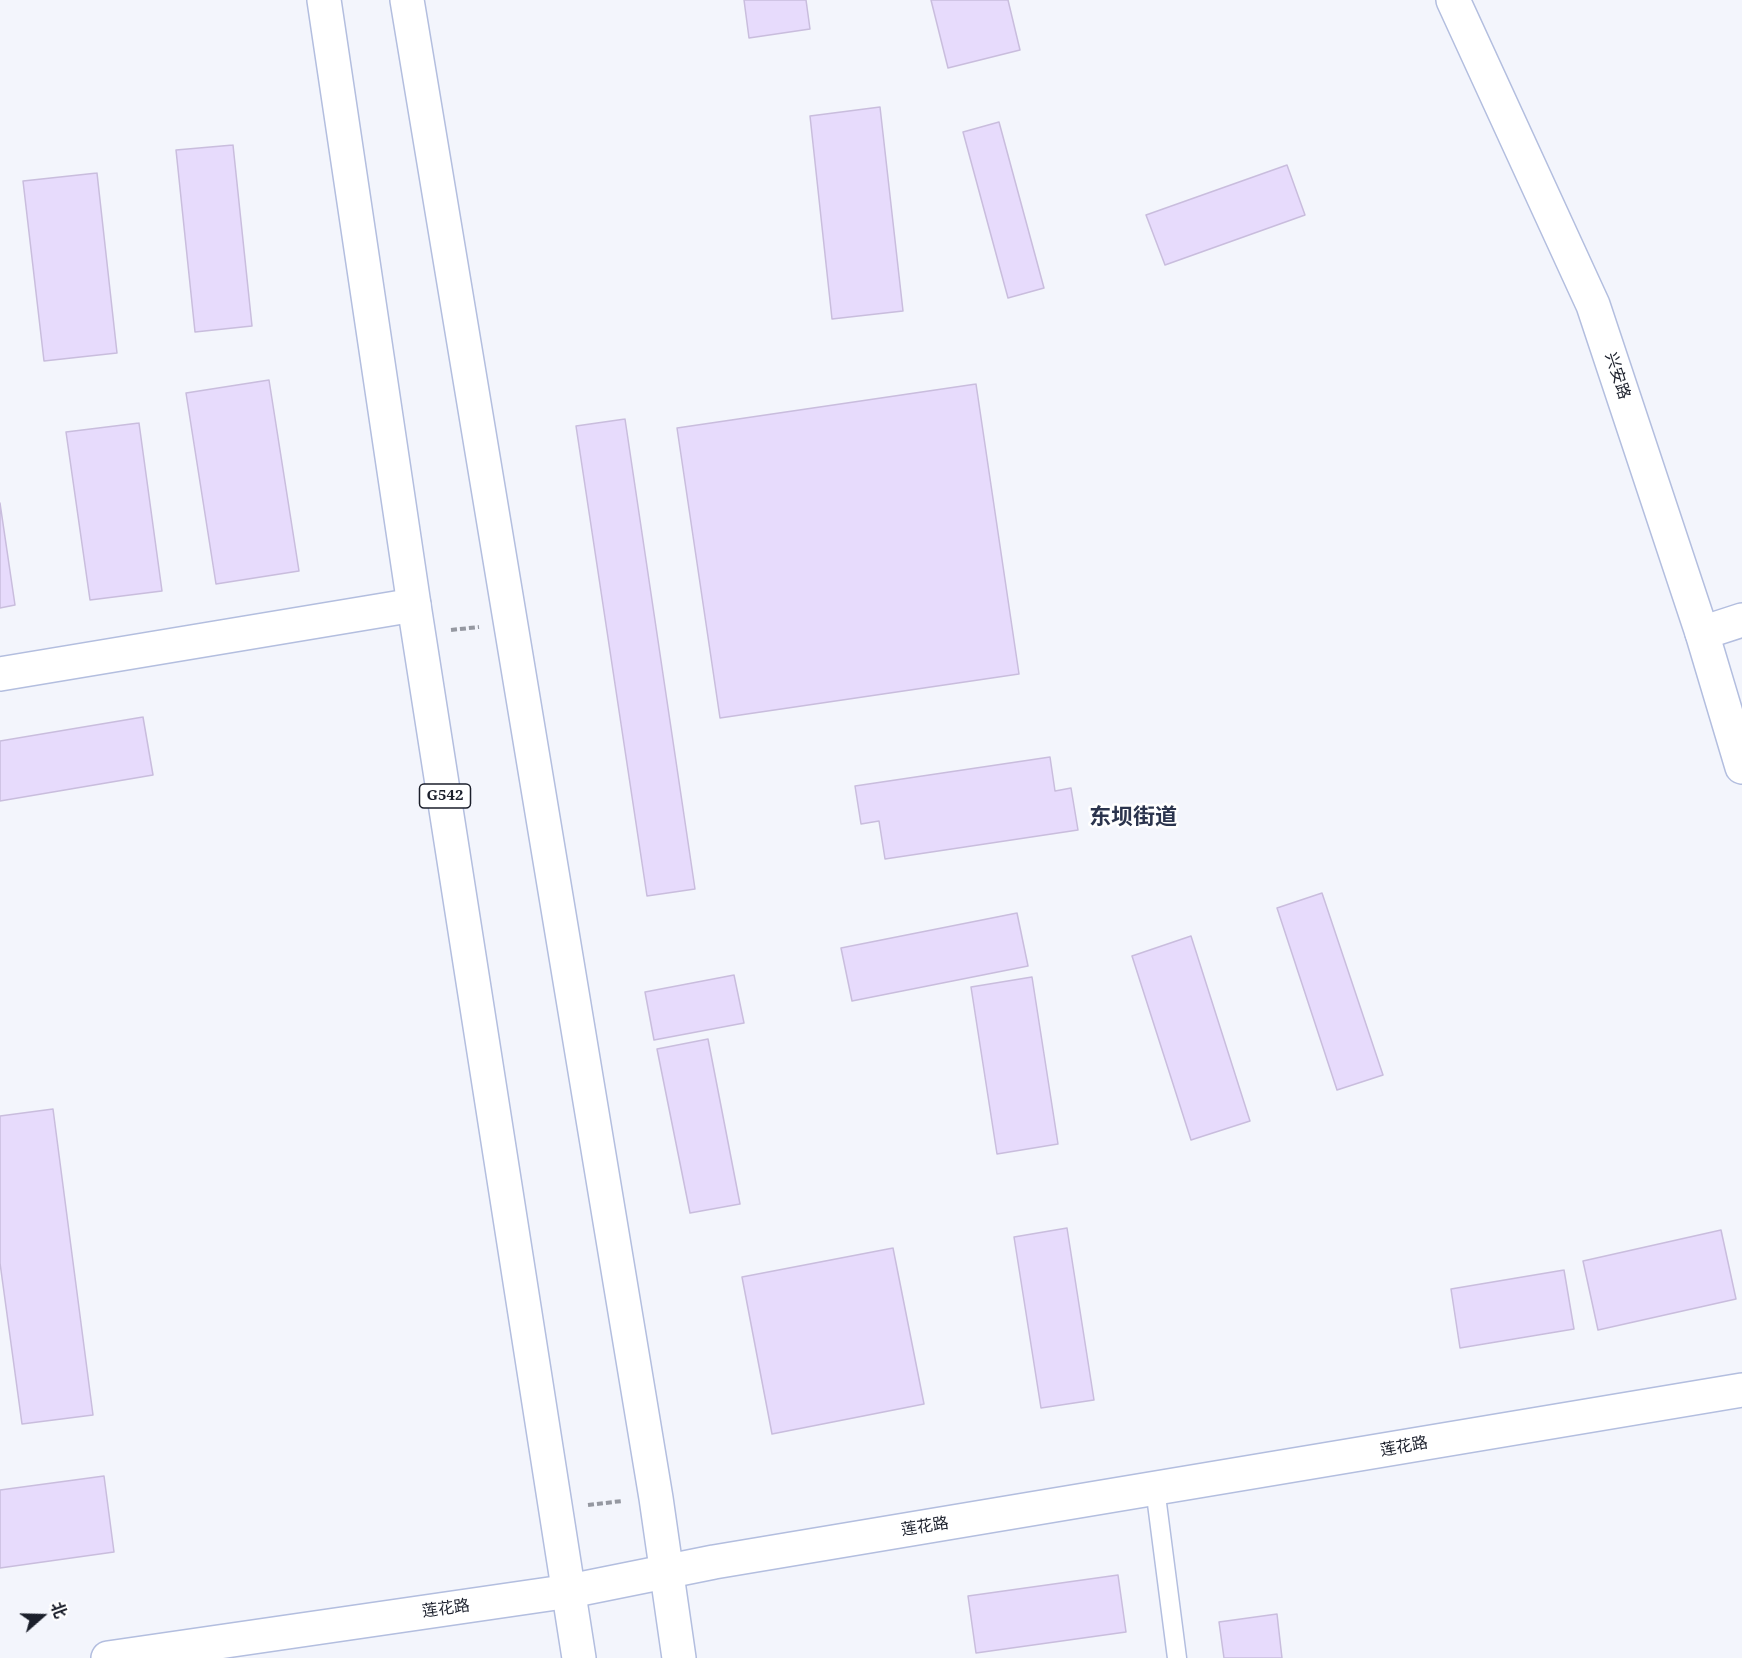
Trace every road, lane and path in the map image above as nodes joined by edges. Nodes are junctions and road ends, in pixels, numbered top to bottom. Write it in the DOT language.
graph roads {
  1 [pos="324,0"];
  2 [pos="407,0"];
  3 [pos="1453,0"];
  4 [pos="414,605"];
  5 [pos="1742,620"];
  6 [pos="511,624"];
  7 [pos="1701,633"];
  8 [pos="451,640"];
  9 [pos="0,674"];
  10 [pos="1742,767"];
  11 [pos="1742,1390"];
  12 [pos="1155,1488"];
  13 [pos="656,1498"];
  14 [pos="557,1508"];
  15 [pos="668,1570"];
  16 [pos="570,1591"];
  17 [pos="108,1658"];
  18 [pos="579,1658"];
  19 [pos="679,1658"];
  20 [pos="1177,1658"];
  1 -- 4 [label="main road, G542"];
  2 -- 6 [label="main road"];
  3 -- 7 [label="main road, 兴安路"];
  4 -- 9 [label="main road"];
  4 -- 14 [label="main road, G542"];
  5 -- 7 [label="main road"];
  6 -- 8 [label="path"];
  6 -- 13 [label="main road"];
  7 -- 10 [label="main road, 兴安路"];
  11 -- 12 [label="main road, 莲花路"];
  12 -- 15 [label="main road, 莲花路"];
  12 -- 20 [label="lane"];
  13 -- 14 [label="path"];
  13 -- 15 [label="main road"];
  14 -- 16 [label="main road, G542"];
  15 -- 16 [label="main road, 莲花路"];
  15 -- 19 [label="main road"];
  16 -- 17 [label="main road, 莲花路"];
  16 -- 18 [label="main road, G542"];
}
